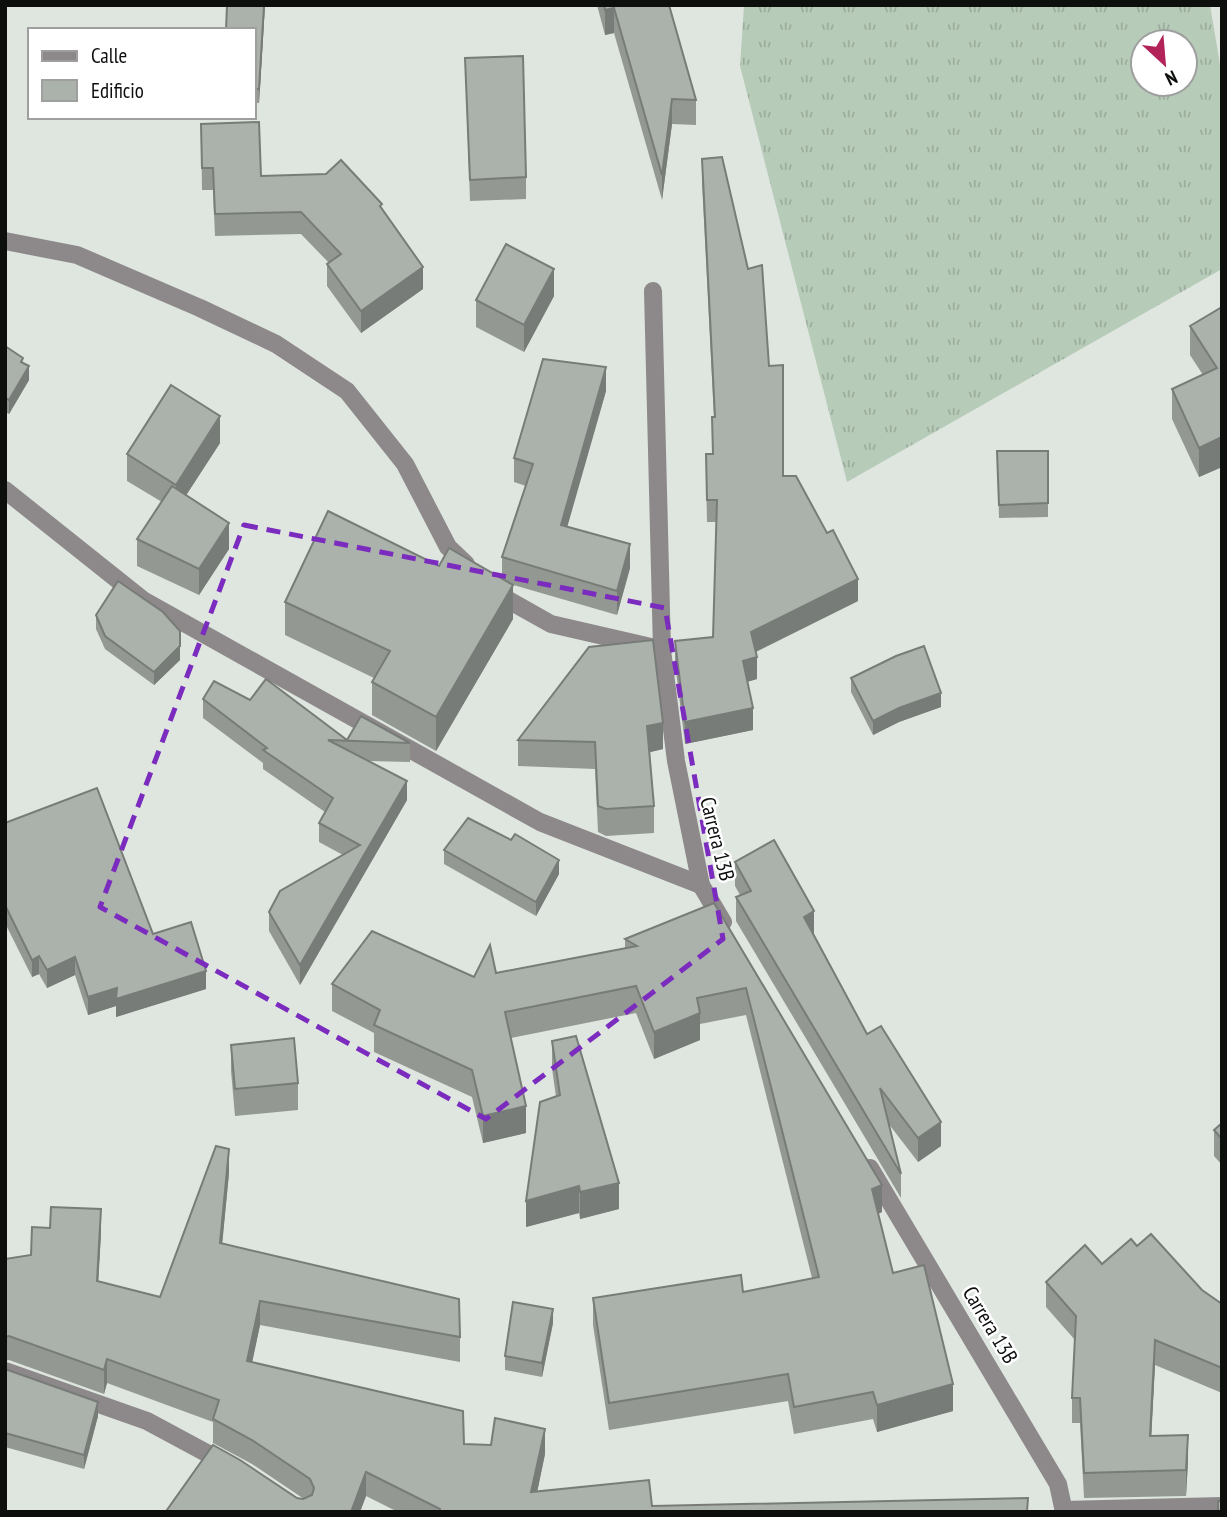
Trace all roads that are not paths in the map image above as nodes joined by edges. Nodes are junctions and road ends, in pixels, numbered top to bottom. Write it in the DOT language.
graph roads {
  1 [pos="5,241"];
  2 [pos="653,291"];
  3 [pos="5,490"];
  4 [pos="662,650"];
  5 [pos="701,885"];
  6 [pos="730,933"];
  7 [pos="858,1148"];
  8 [pos="5,1371"];
  9 [pos="246,1474"];
  10 [pos="1222,1506"];
  11 [pos="1064,1511"];
  1 -- 4 [label="street"];
  2 -- 4 [label="street, Carrera 13B"];
  3 -- 5 [label="street"];
  4 -- 5 [label="street, Carrera 13B"];
  5 -- 6 [label="street, Carrera 13B"];
  7 -- 11 [label="street, Carrera 13B"];
  8 -- 9 [label="street"];
  10 -- 11 [label="street"];
}
